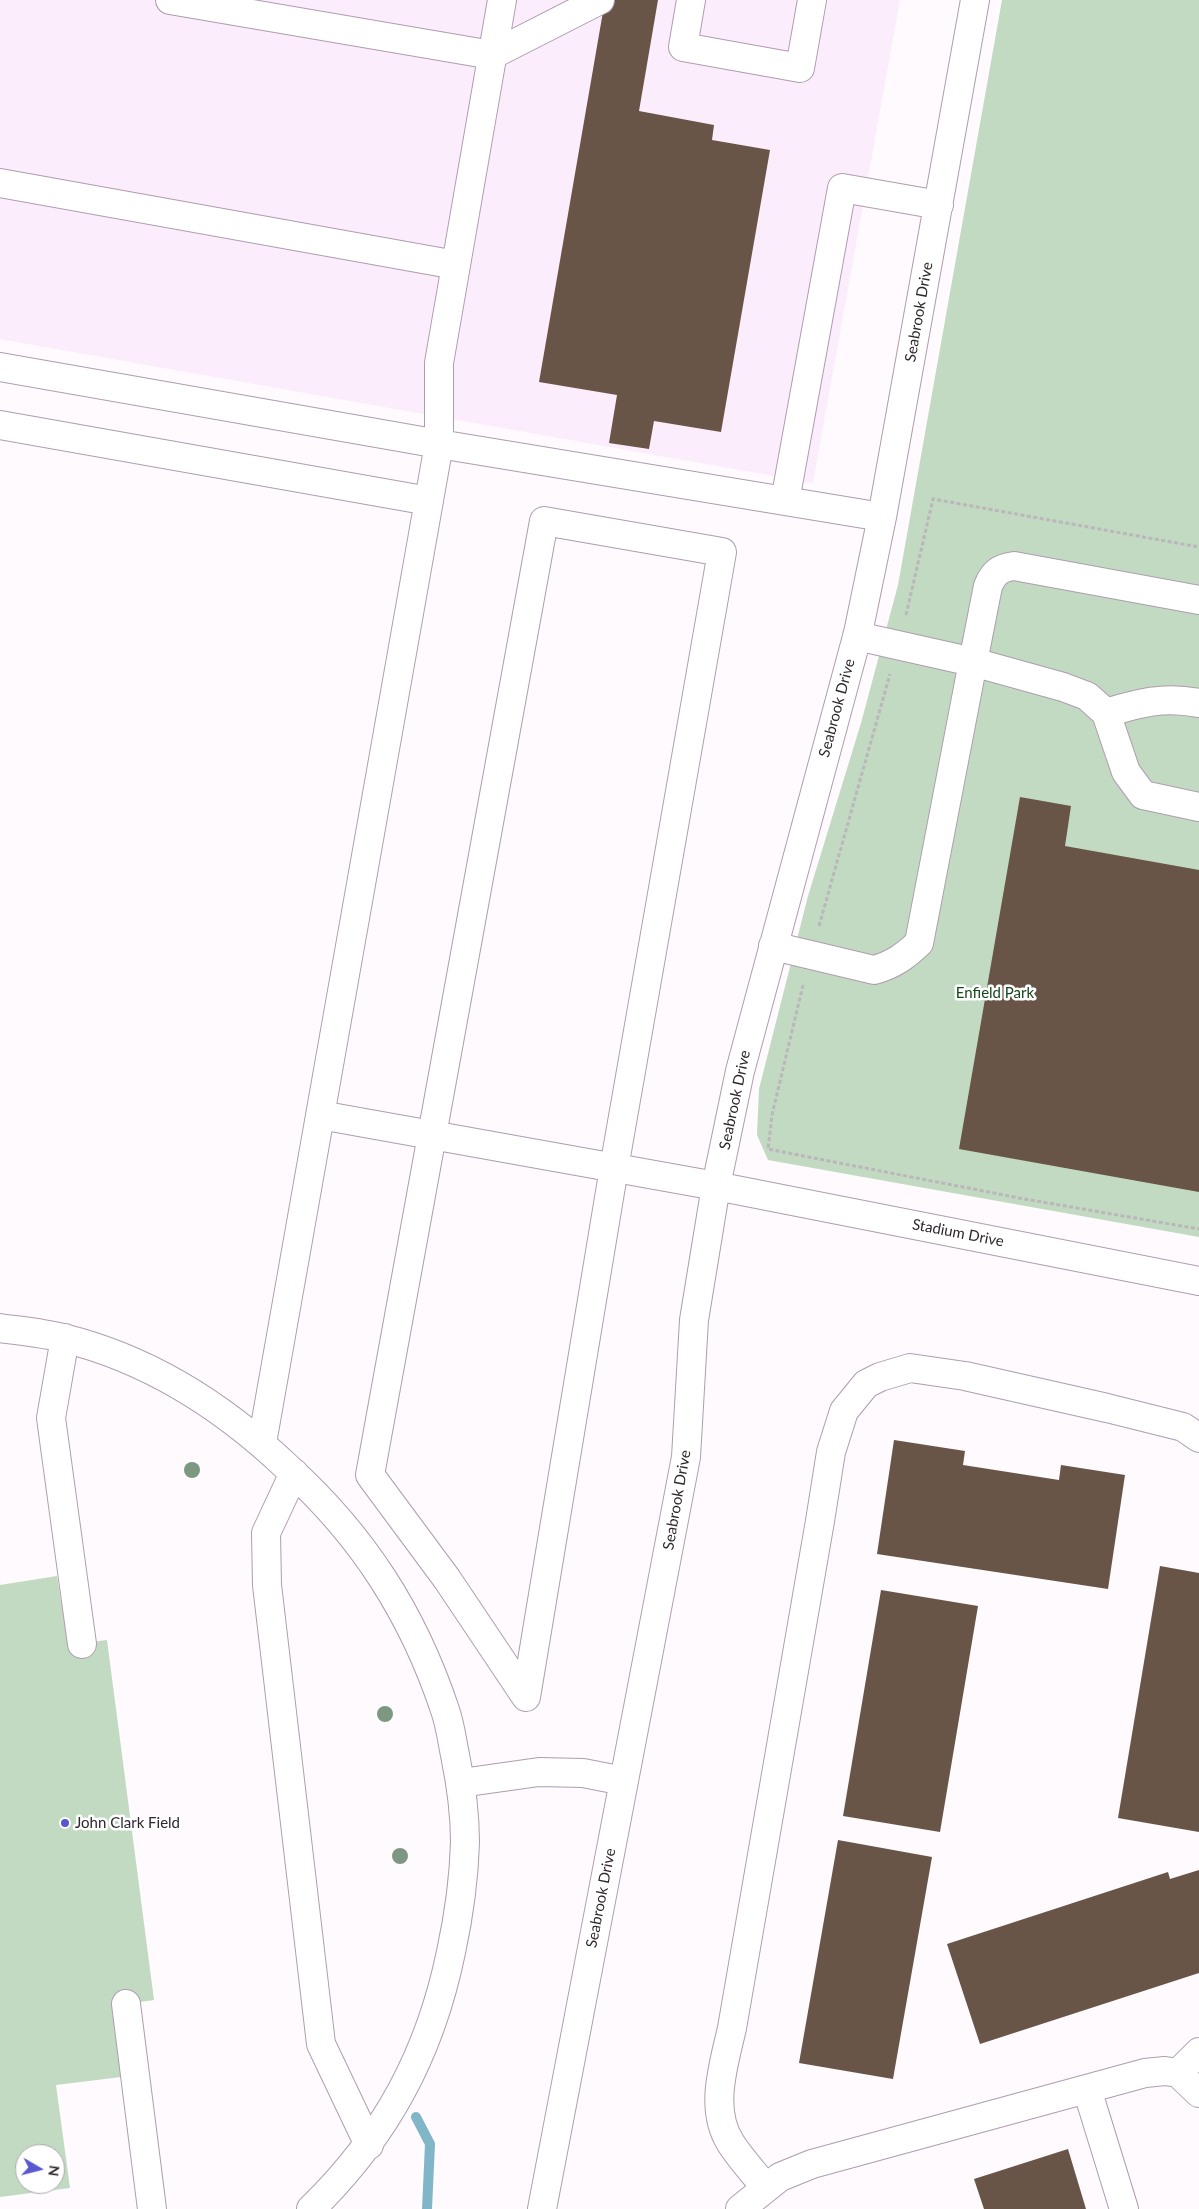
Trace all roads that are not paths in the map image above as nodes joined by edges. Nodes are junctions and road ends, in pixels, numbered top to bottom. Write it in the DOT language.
graph roads {
  1 [pos="170,0"];
  2 [pos="502,0"];
  3 [pos="600,0"];
  4 [pos="691,0"];
  5 [pos="812,0"];
  6 [pos="975,0"];
  7 [pos="492,55"];
  8 [pos="0,182"];
  9 [pos="939,205"];
  10 [pos="456,265"];
  11 [pos="0,367"];
  12 [pos="0,425"];
  13 [pos="439,444"];
  14 [pos="429,501"];
  15 [pos="785,501"];
  16 [pos="882,517"];
  17 [pos="1199,600"];
  18 [pos="857,636"];
  19 [pos="973,662"];
  20 [pos="1199,703"];
  21 [pos="1106,713"];
  22 [pos="1199,807"];
  23 [pos="773,946"];
  24 [pos="320,1115"];
  25 [pos="432,1135"];
  26 [pos="614,1168"];
  27 [pos="716,1186"];
  28 [pos="1199,1281"];
  29 [pos="0,1328"];
  30 [pos="65,1338"];
  31 [pos="1199,1438"];
  32 [pos="262,1443"];
  33 [pos="294,1473"];
  34 [pos="82,1644"];
  35 [pos="624,1781"];
  36 [pos="461,1783"];
  37 [pos="126,2004"];
  38 [pos="1199,2052"];
  39 [pos="1178,2073"];
  40 [pos="1087,2089"];
  41 [pos="1199,2093"];
  42 [pos="369,2145"];
  43 [pos="766,2188"];
  44 [pos="152,2209"];
  45 [pos="311,2209"];
  46 [pos="542,2209"];
  47 [pos="740,2209"];
  48 [pos="1124,2209"];
  1 -- 7 [label="street"];
  2 -- 7 [label="street"];
  3 -- 7 [label="street"];
  4 -- 5 [label="street"];
  6 -- 9 [label="street, Seabrook Drive"];
  7 -- 10 [label="street"];
  8 -- 10 [label="street"];
  9 -- 15 [label="street"];
  9 -- 16 [label="street, Seabrook Drive"];
  10 -- 13 [label="street"];
  11 -- 13 [label="street"];
  12 -- 14 [label="street"];
  13 -- 14 [label="street"];
  13 -- 15 [label="street"];
  14 -- 24 [label="street"];
  15 -- 16 [label="street"];
  16 -- 18 [label="street, Seabrook Drive"];
  17 -- 19 [label="street"];
  18 -- 19 [label="street"];
  18 -- 23 [label="street, Seabrook Drive"];
  19 -- 21 [label="street"];
  19 -- 23 [label="street"];
  20 -- 21 [label="street"];
  21 -- 22 [label="street"];
  23 -- 27 [label="street, Seabrook Drive"];
  24 -- 25 [label="street, Stadium Drive"];
  24 -- 32 [label="street"];
  25 -- 26 [label="street, Stadium Drive"];
  25 -- 26 [label="street"];
  25 -- 26 [label="street"];
  26 -- 27 [label="street, Stadium Drive"];
  27 -- 28 [label="street, Stadium Drive"];
  27 -- 35 [label="street, Seabrook Drive"];
  29 -- 30 [label="street"];
  30 -- 32 [label="street"];
  30 -- 34 [label="street"];
  31 -- 43 [label="street"];
  32 -- 33 [label="street"];
  33 -- 36 [label="street"];
  33 -- 42 [label="street"];
  35 -- 36 [label="street"];
  35 -- 46 [label="street, Seabrook Drive"];
  36 -- 42 [label="street"];
  37 -- 44 [label="street"];
  38 -- 39 [label="street"];
  39 -- 40 [label="street"];
  39 -- 41 [label="street"];
  40 -- 43 [label="street"];
  40 -- 48 [label="street"];
  42 -- 45 [label="street"];
  43 -- 47 [label="street"];
}
